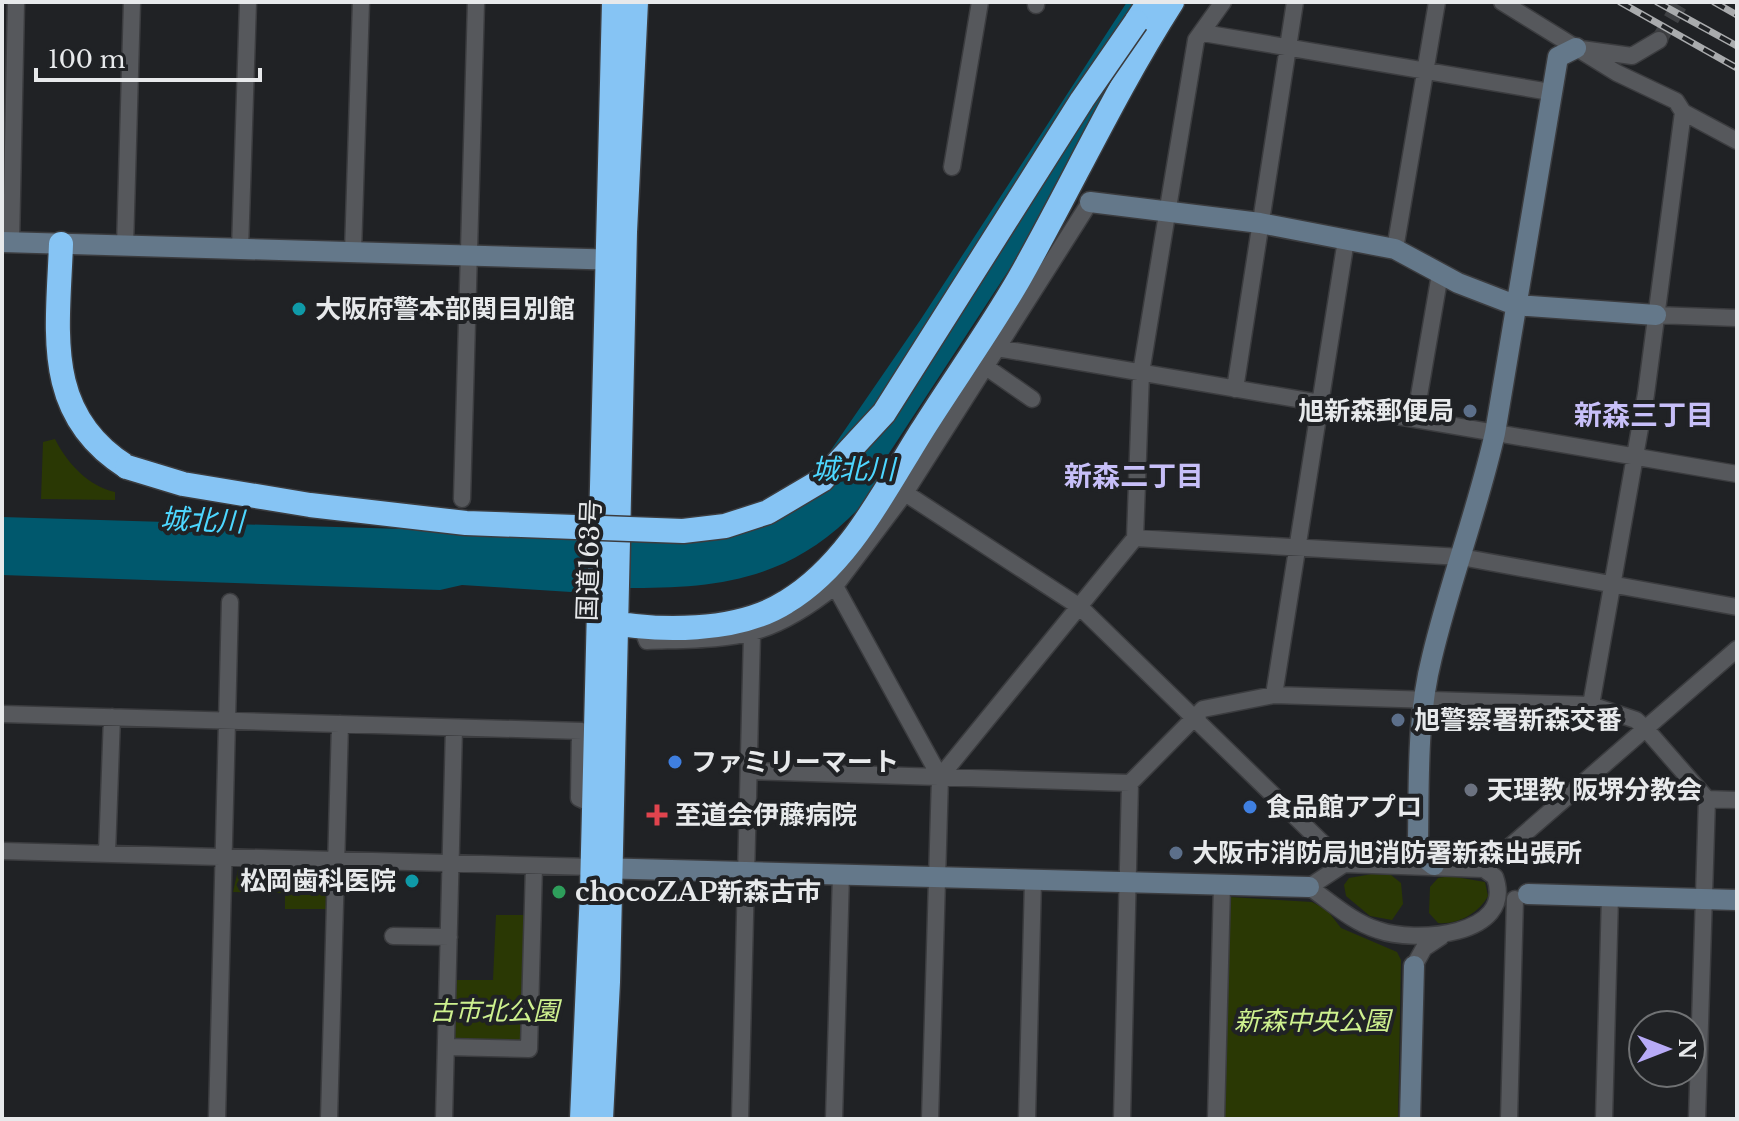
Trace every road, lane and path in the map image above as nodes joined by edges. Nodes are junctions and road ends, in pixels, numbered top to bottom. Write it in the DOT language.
graph roads {
  1 [pos="16,2"];
  2 [pos="132,2"];
  3 [pos="248,2"];
  4 [pos="361,2"];
  5 [pos="476,2"];
  6 [pos="614,2"];
  7 [pos="636,2"];
  8 [pos="980,2"];
  9 [pos="1172,2"];
  10 [pos="1223,2"];
  11 [pos="1295,2"];
  12 [pos="1437,2"];
  13 [pos="1502,2"];
  14 [pos="1143,12"];
  15 [pos="1203,33"];
  16 [pos="1659,40"];
  17 [pos="1287,46"];
  18 [pos="1576,48"];
  19 [pos="1424,69"];
  20 [pos="1550,92"];
  21 [pos="1683,112"];
  22 [pos="1737,141"];
  23 [pos="952,167"];
  24 [pos="1090,202"];
  25 [pos="1167,211"];
  26 [pos="1260,223"];
  27 [pos="1346,240"];
  28 [pos="7,242"];
  29 [pos="61,244"];
  30 [pos="125,246"];
  31 [pos="240,249"];
  32 [pos="1395,249"];
  33 [pos="353,252"];
  34 [pos="468,256"];
  35 [pos="615,259"];
  36 [pos="1440,274"];
  37 [pos="1515,305"];
  38 [pos="1656,315"];
  39 [pos="1737,318"];
  40 [pos="997,348"];
  41 [pos="986,367"];
  42 [pos="1141,373"];
  43 [pos="1235,389"];
  44 [pos="1032,399"];
  45 [pos="1320,403"];
  46 [pos="1415,419"];
  47 [pos="1495,433"];
  48 [pos="1636,457"];
  49 [pos="1737,474"];
  50 [pos="905,493"];
  51 [pos="462,499"];
  52 [pos="1135,538"];
  53 [pos="1297,547"];
  54 [pos="1461,557"];
  55 [pos="1612,584"];
  56 [pos="835,586"];
  57 [pos="230,602"];
  58 [pos="1080,607"];
  59 [pos="1737,607"];
  60 [pos="618,620"];
  61 [pos="752,634"];
  62 [pos="1737,649"];
  63 [pos="1274,695"];
  64 [pos="1424,701"];
  65 [pos="1591,705"];
  66 [pos="2,714"];
  67 [pos="1194,716"];
  68 [pos="112,717"];
  69 [pos="226,721"];
  70 [pos="340,724"];
  71 [pos="454,728"];
  72 [pos="1645,728"];
  73 [pos="750,771"];
  74 [pos="940,777"];
  75 [pos="1130,783"];
  76 [pos="1707,799"];
  77 [pos="1737,800"];
  78 [pos="592,804"];
  79 [pos="2,851"];
  80 [pos="107,853"];
  81 [pos="222,857"];
  82 [pos="336,860"];
  83 [pos="450,862"];
  84 [pos="1434,865"];
  85 [pos="534,866"];
  86 [pos="601,868"];
  87 [pos="1339,869"];
  88 [pos="747,872"];
  89 [pos="1489,873"];
  90 [pos="841,874"];
  91 [pos="937,877"];
  92 [pos="1033,880"];
  93 [pos="1128,882"];
  94 [pos="1222,885"];
  95 [pos="1309,887"];
  96 [pos="1522,896"];
  97 [pos="1610,896"];
  98 [pos="1704,899"];
  99 [pos="1737,900"];
  100 [pos="1335,903"];
  101 [pos="1494,907"];
  102 [pos="1445,934"];
  103 [pos="1395,935"];
  104 [pos="393,936"];
  105 [pos="449,937"];
  106 [pos="1414,966"];
  107 [pos="446,1047"];
  108 [pos="217,1119"];
  109 [pos="329,1119"];
  110 [pos="444,1119"];
  111 [pos="582,1119"];
  112 [pos="601,1119"];
  113 [pos="740,1119"];
  114 [pos="834,1119"];
  115 [pos="930,1119"];
  116 [pos="1027,1119"];
  117 [pos="1122,1119"];
  118 [pos="1216,1119"];
  119 [pos="1410,1119"];
  120 [pos="1509,1119"];
  121 [pos="1604,1119"];
  122 [pos="1697,1119"];
  1 -- 28 [label="street"];
  2 -- 30 [label="street"];
  3 -- 31 [label="street"];
  4 -- 33 [label="street"];
  5 -- 34 [label="street"];
  6 -- 35 [label="highway, 国道163号"];
  7 -- 35 [label="highway, 国道163号"];
  8 -- 23 [label="street"];
  9 -- 60 [label="highway"];
  10 -- 15 [label="street"];
  11 -- 17 [label="street"];
  12 -- 19 [label="street"];
  13 -- 18 [label="street"];
  14 -- 29 [label="highway, bridge"];
  15 -- 17 [label="street"];
  15 -- 25 [label="street"];
  16 -- 18 [label="street"];
  17 -- 19 [label="street"];
  17 -- 26 [label="street"];
  18 -- 20 [label="street"];
  18 -- 21 [label="street"];
  19 -- 20 [label="street"];
  19 -- 32 [label="street"];
  20 -- 37 [label="street"];
  21 -- 22 [label="street"];
  21 -- 38 [label="street"];
  24 -- 25 [label="street"];
  24 -- 40 [label="street"];
  25 -- 26 [label="street"];
  25 -- 42 [label="street"];
  26 -- 27 [label="street"];
  26 -- 43 [label="street"];
  27 -- 32 [label="street"];
  27 -- 45 [label="street"];
  28 -- 29 [label="street"];
  29 -- 30 [label="street"];
  30 -- 31 [label="street"];
  31 -- 33 [label="street"];
  32 -- 36 [label="street"];
  33 -- 34 [label="street"];
  34 -- 35 [label="street"];
  34 -- 51 [label="street"];
  35 -- 60 [label="highway, 国道163号"];
  36 -- 37 [label="street"];
  36 -- 46 [label="street"];
  37 -- 38 [label="street"];
  37 -- 47 [label="street"];
  38 -- 39 [label="street"];
  38 -- 48 [label="street"];
  40 -- 41 [label="street"];
  40 -- 42 [label="street"];
  41 -- 44 [label="street"];
  41 -- 50 [label="street"];
  42 -- 43 [label="street"];
  42 -- 52 [label="street"];
  43 -- 45 [label="street"];
  45 -- 46 [label="street"];
  45 -- 53 [label="street"];
  46 -- 47 [label="street"];
  47 -- 48 [label="street"];
  47 -- 54 [label="street"];
  48 -- 49 [label="street"];
  48 -- 55 [label="street"];
  50 -- 56 [label="street"];
  50 -- 58 [label="street"];
  52 -- 53 [label="street"];
  52 -- 58 [label="street"];
  53 -- 54 [label="street"];
  53 -- 63 [label="street"];
  54 -- 55 [label="street"];
  54 -- 64 [label="street"];
  55 -- 59 [label="street"];
  55 -- 65 [label="street"];
  56 -- 61 [label="street"];
  56 -- 74 [label="street"];
  57 -- 69 [label="street"];
  58 -- 67 [label="street"];
  58 -- 74 [label="street"];
  60 -- 61 [label="street"];
  60 -- 78 [label="highway, 国道163号"];
  60 -- 86 [label="highway, 国道163号"];
  61 -- 73 [label="street"];
  62 -- 72 [label="street"];
  63 -- 64 [label="street"];
  63 -- 67 [label="street"];
  64 -- 65 [label="street"];
  64 -- 84 [label="street"];
  65 -- 72 [label="street"];
  66 -- 68 [label="street"];
  67 -- 75 [label="street"];
  67 -- 87 [label="street"];
  68 -- 69 [label="street"];
  68 -- 80 [label="street"];
  69 -- 70 [label="street"];
  69 -- 81 [label="street"];
  70 -- 71 [label="street"];
  70 -- 82 [label="street"];
  71 -- 78 [label="street"];
  71 -- 83 [label="street"];
  72 -- 76 [label="street"];
  72 -- 89 [label="street"];
  73 -- 74 [label="street"];
  73 -- 88 [label="street"];
  74 -- 75 [label="street"];
  74 -- 91 [label="street"];
  75 -- 93 [label="street"];
  76 -- 77 [label="street"];
  76 -- 98 [label="street"];
  78 -- 86 [label="highway, 国道163号"];
  79 -- 80 [label="street"];
  80 -- 81 [label="street"];
  81 -- 82 [label="street"];
  81 -- 108 [label="street"];
  82 -- 83 [label="street"];
  82 -- 109 [label="street"];
  83 -- 85 [label="street"];
  83 -- 105 [label="street"];
  84 -- 87 [label="street"];
  84 -- 89 [label="street"];
  85 -- 86 [label="street"];
  85 -- 107 [label="street"];
  86 -- 88 [label="street"];
  86 -- 111 [label="highway, 国道163号"];
  86 -- 112 [label="highway, 国道163号"];
  87 -- 95 [label="street"];
  87 -- 100 [label="street"];
  88 -- 90 [label="street"];
  88 -- 113 [label="street"];
  89 -- 96 [label="street"];
  89 -- 101 [label="street"];
  90 -- 91 [label="street"];
  90 -- 114 [label="street"];
  91 -- 92 [label="street"];
  91 -- 115 [label="street"];
  92 -- 93 [label="street"];
  92 -- 116 [label="street"];
  93 -- 94 [label="street"];
  93 -- 117 [label="street"];
  94 -- 95 [label="street"];
  94 -- 118 [label="street"];
  95 -- 100 [label="street"];
  96 -- 97 [label="street"];
  96 -- 101 [label="street"];
  96 -- 120 [label="street"];
  97 -- 98 [label="street"];
  97 -- 121 [label="street"];
  98 -- 99 [label="street"];
  98 -- 122 [label="street"];
  100 -- 103 [label="street"];
  101 -- 102 [label="street"];
  102 -- 103 [label="street"];
  102 -- 106 [label="street"];
  103 -- 106 [label="street"];
  104 -- 105 [label="street"];
  105 -- 107 [label="street"];
  106 -- 119 [label="street"];
  107 -- 110 [label="street"];
}
